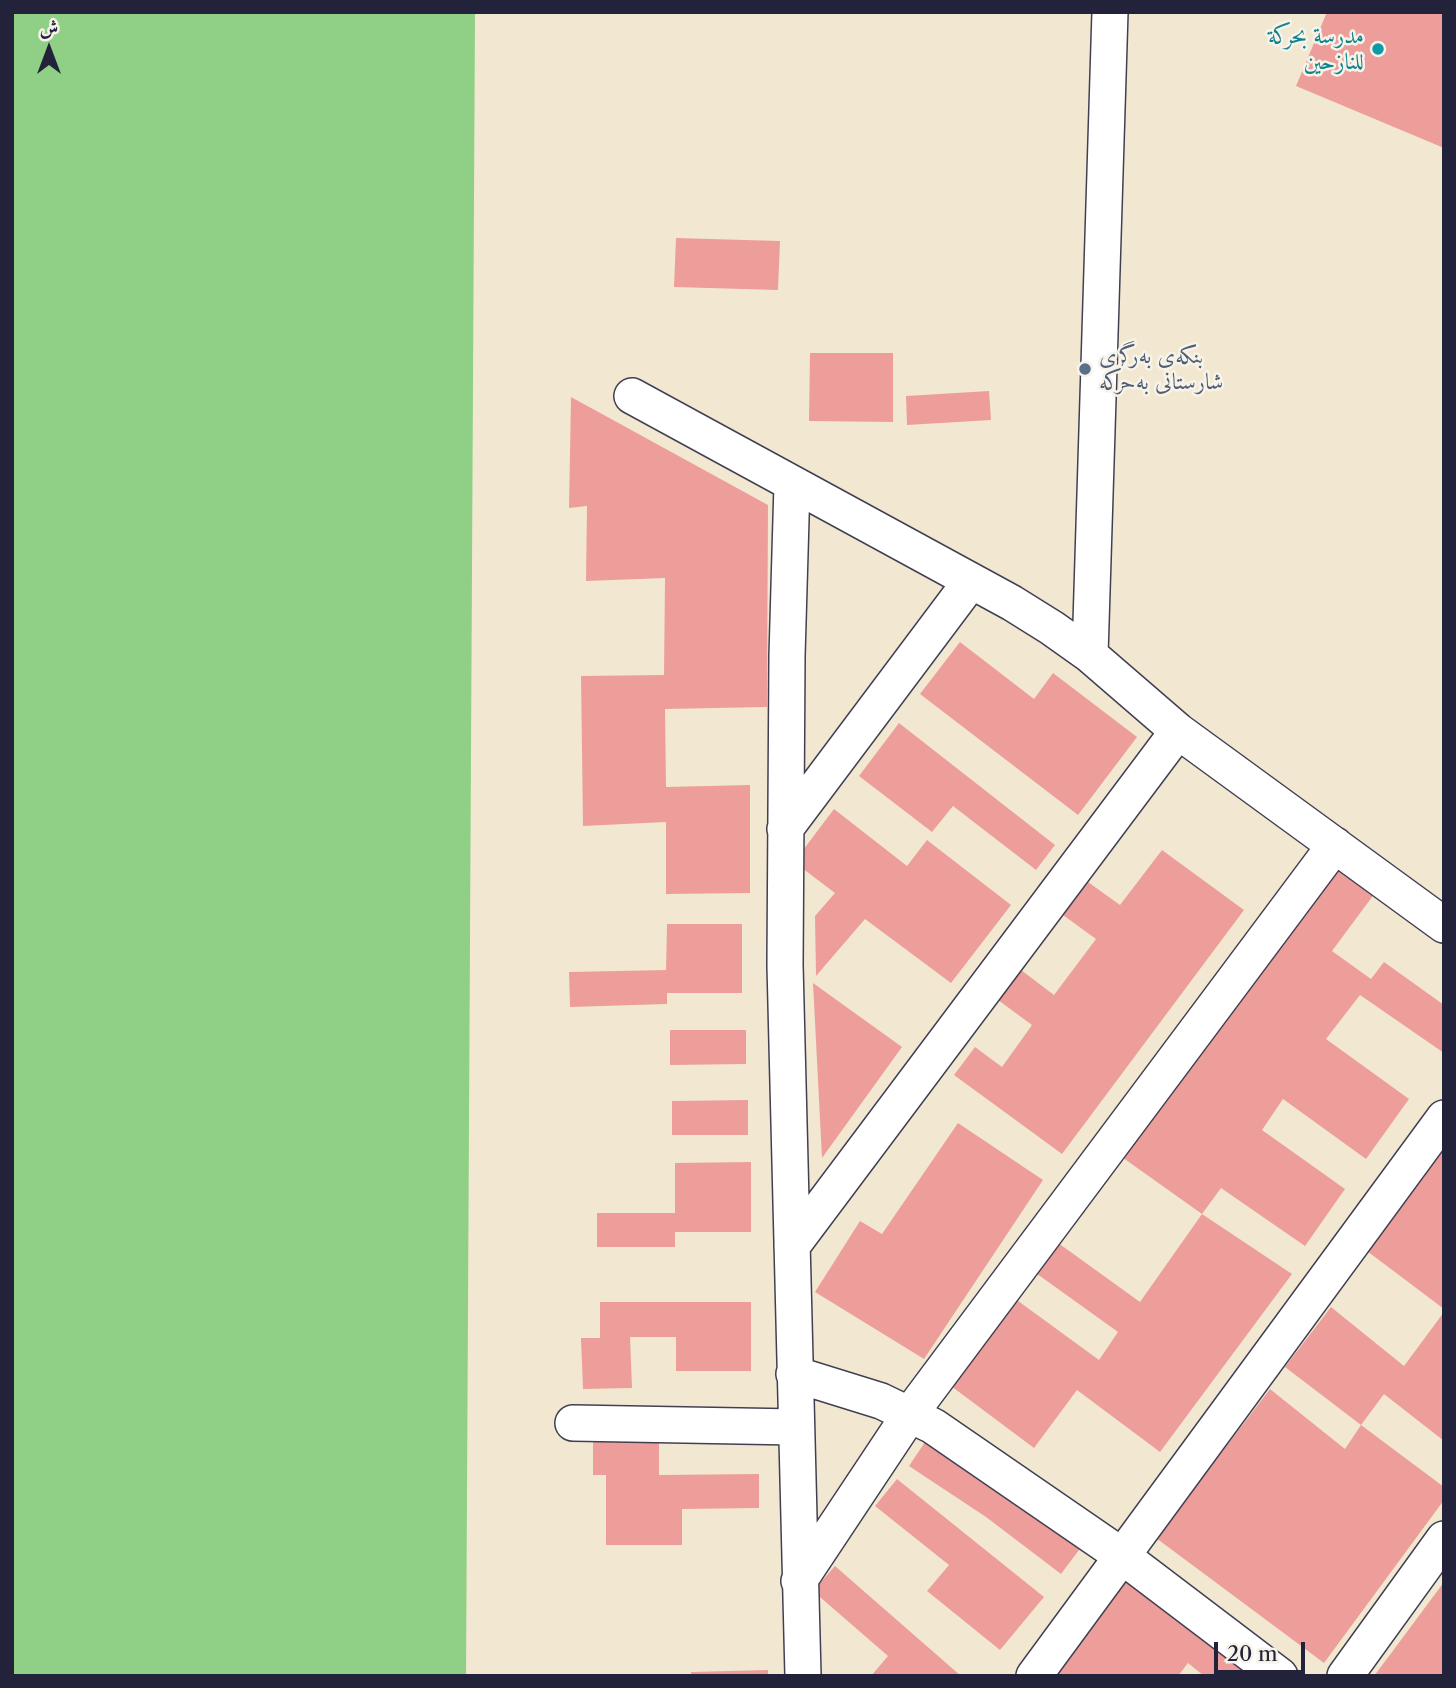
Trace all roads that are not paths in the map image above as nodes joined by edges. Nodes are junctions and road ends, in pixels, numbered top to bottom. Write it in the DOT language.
graph roads {
  1 [pos="1110,12"];
  2 [pos="632,396"];
  3 [pos="792,484"];
  4 [pos="971,581"];
  5 [pos="1090,655"];
  6 [pos="1178,731"];
  7 [pos="785,829"];
  8 [pos="1335,845"];
  9 [pos="1444,925"];
  10 [pos="1444,1118"];
  11 [pos="792,1246"];
  12 [pos="794,1374"];
  13 [pos="910,1414"];
  14 [pos="573,1423"];
  15 [pos="796,1427"];
  16 [pos="1444,1539"];
  17 [pos="1122,1556"];
  18 [pos="799,1581"];
  19 [pos="803,1676"];
  20 [pos="1034,1676"];
  21 [pos="1280,1676"];
  22 [pos="1345,1676"];
  1 -- 5 [label="street"];
  2 -- 3 [label="street"];
  3 -- 4 [label="street"];
  3 -- 7 [label="street"];
  4 -- 5 [label="street"];
  4 -- 7 [label="street"];
  5 -- 6 [label="street"];
  6 -- 8 [label="street"];
  6 -- 11 [label="street"];
  7 -- 11 [label="street"];
  8 -- 9 [label="street"];
  8 -- 13 [label="street"];
  10 -- 17 [label="street"];
  11 -- 12 [label="street"];
  12 -- 13 [label="street"];
  12 -- 15 [label="street"];
  13 -- 17 [label="street"];
  13 -- 18 [label="street"];
  14 -- 15 [label="street"];
  15 -- 18 [label="street"];
  16 -- 22 [label="street"];
  17 -- 20 [label="street"];
  17 -- 21 [label="street"];
  18 -- 19 [label="street"];
}
